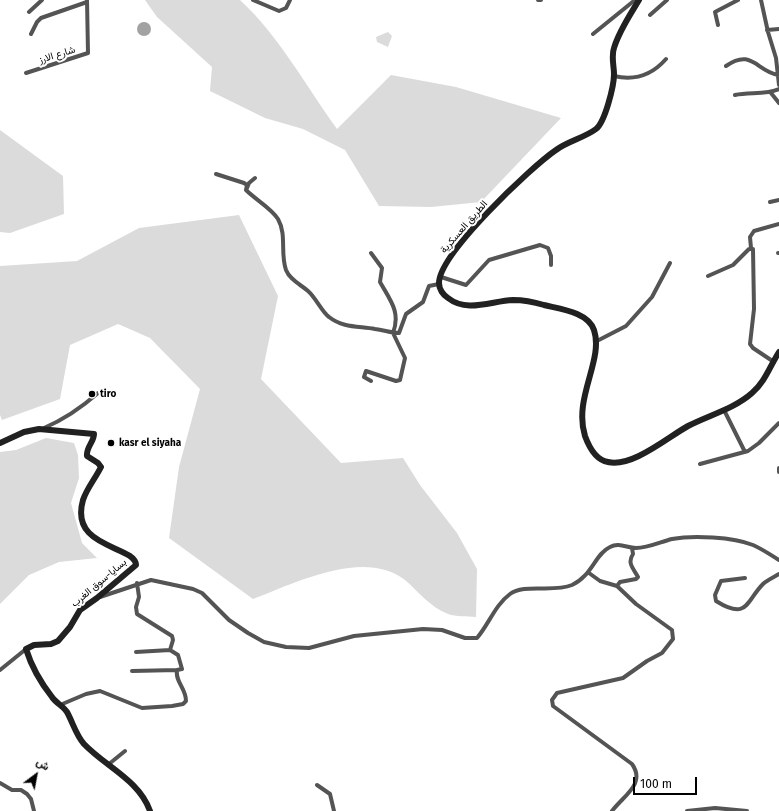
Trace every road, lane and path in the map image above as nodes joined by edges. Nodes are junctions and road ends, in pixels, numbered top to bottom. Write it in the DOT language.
graph roads {
  1 [pos="42,0"];
  2 [pos="253,0"];
  3 [pos="290,0"];
  4 [pos="635,0"];
  5 [pos="639,0"];
  6 [pos="667,0"];
  7 [pos="738,0"];
  8 [pos="761,0"];
  9 [pos="87,1"];
  10 [pos="29,12"];
  11 [pos="650,15"];
  12 [pos="718,25"];
  13 [pos="779,29"];
  14 [pos="767,30"];
  15 [pos="30,34"];
  16 [pos="593,34"];
  17 [pos="666,58"];
  18 [pos="726,66"];
  19 [pos="26,74"];
  20 [pos="778,75"];
  21 [pos="614,76"];
  22 [pos="779,85"];
  23 [pos="779,89"];
  24 [pos="771,93"];
  25 [pos="735,95"];
  26 [pos="779,103"];
  27 [pos="216,174"];
  28 [pos="255,178"];
  29 [pos="246,190"];
  30 [pos="779,200"];
  31 [pos="770,202"];
  32 [pos="779,224"];
  33 [pos="750,248"];
  34 [pos="371,252"];
  35 [pos="670,263"];
  36 [pos="551,265"];
  37 [pos="708,276"];
  38 [pos="441,277"];
  39 [pos="439,284"];
  40 [pos="393,333"];
  41 [pos="595,342"];
  42 [pos="779,352"];
  43 [pos="774,362"];
  44 [pos="370,381"];
  45 [pos="98,393"];
  46 [pos="724,410"];
  47 [pos="779,423"];
  48 [pos="44,428"];
  49 [pos="0,444"];
  50 [pos="745,452"];
  51 [pos="700,464"];
  52 [pos="779,468"];
  53 [pos="779,472"];
  54 [pos="632,548"];
  55 [pos="779,560"];
  56 [pos="589,573"];
  57 [pos="779,574"];
  58 [pos="745,578"];
  59 [pos="138,583"];
  60 [pos="617,586"];
  61 [pos="97,598"];
  62 [pos="26,649"];
  63 [pos="170,650"];
  64 [pos="136,652"];
  65 [pos="0,670"];
  66 [pos="177,670"];
  67 [pos="132,671"];
  68 [pos="60,705"];
  69 [pos="125,751"];
  70 [pos="109,764"];
  71 [pos="0,783"];
  72 [pos="317,785"];
  73 [pos="34,811"];
  74 [pos="150,811"];
  75 [pos="334,811"];
  76 [pos="612,811"];
  77 [pos="687,811"];
  78 [pos="747,811"];
  1 -- 10 [label="street"];
  2 -- 3 [label="street"];
  4 -- 16 [label="street"];
  5 -- 21 [label="main road, الطريق العسكرية"];
  6 -- 11 [label="street"];
  7 -- 12 [label="street"];
  8 -- 14 [label="street"];
  9 -- 15 [label="street"];
  9 -- 19 [label="street, شارع الارز"];
  13 -- 14 [label="street"];
  14 -- 20 [label="street"];
  17 -- 21 [label="street"];
  18 -- 20 [label="street"];
  20 -- 22 [label="street"];
  21 -- 38 [label="main road, الطريق العسكرية"];
  23 -- 24 [label="street"];
  24 -- 25 [label="street"];
  24 -- 26 [label="street"];
  27 -- 29 [label="street"];
  28 -- 29 [label="street"];
  29 -- 40 [label="street"];
  30 -- 31 [label="street"];
  32 -- 33 [label="street"];
  33 -- 37 [label="street"];
  33 -- 43 [label="street"];
  34 -- 40 [label="street"];
  35 -- 41 [label="street"];
  36 -- 38 [label="street"];
  38 -- 39 [label="main road, الطريق العسكرية"];
  39 -- 40 [label="street"];
  39 -- 41 [label="main road"];
  40 -- 44 [label="street"];
  41 -- 46 [label="main road"];
  42 -- 43 [label="main road"];
  43 -- 46 [label="main road"];
  45 -- 48 [label="street"];
  46 -- 50 [label="street"];
  47 -- 50 [label="street"];
  48 -- 49 [label="main road, بسايا-سوق الغرب"];
  48 -- 61 [label="main road, بسايا-سوق الغرب"];
  50 -- 51 [label="street"];
  52 -- 53 [label="street"];
  54 -- 55 [label="street"];
  54 -- 56 [label="street"];
  54 -- 60 [label="street"];
  56 -- 59 [label="street"];
  56 -- 60 [label="street"];
  57 -- 58 [label="street"];
  59 -- 61 [label="street"];
  59 -- 63 [label="street"];
  60 -- 76 [label="street"];
  61 -- 62 [label="main road, بسايا-سوق الغرب"];
  62 -- 65 [label="street"];
  62 -- 68 [label="main road"];
  63 -- 64 [label="street"];
  63 -- 66 [label="street"];
  66 -- 67 [label="street"];
  66 -- 68 [label="street"];
  68 -- 70 [label="main road"];
  69 -- 70 [label="street"];
  70 -- 74 [label="main road"];
  71 -- 73 [label="street"];
  72 -- 75 [label="street"];
  77 -- 78 [label="street"];
}
